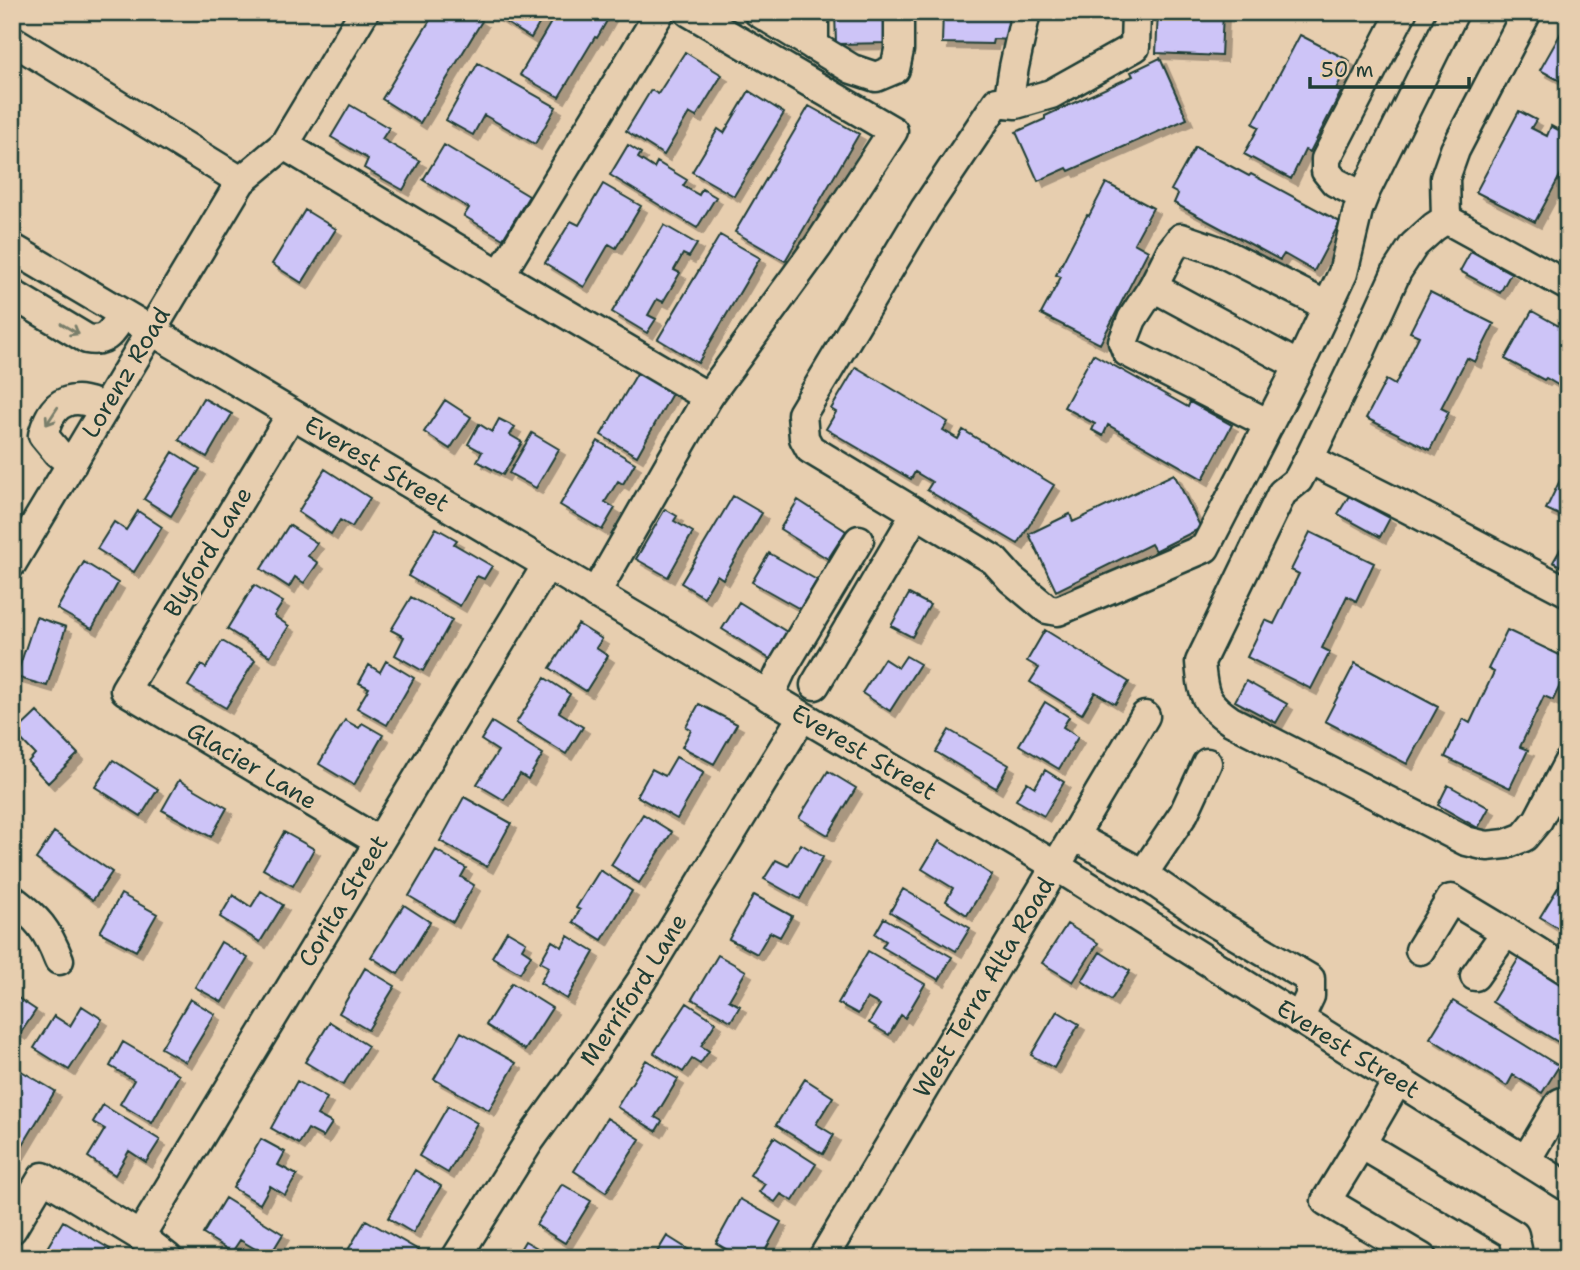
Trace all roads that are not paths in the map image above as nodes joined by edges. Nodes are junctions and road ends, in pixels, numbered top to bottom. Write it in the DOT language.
graph roads {
  1 [pos="364,12"];
  2 [pos="660,12"];
  3 [pos="689,12"];
  4 [pos="758,12"];
  5 [pos="814,12"];
  6 [pos="899,12"];
  7 [pos="1026,12"];
  8 [pos="1136,12"];
  9 [pos="1402,12"];
  10 [pos="1454,12"];
  11 [pos="1527,12"];
  12 [pos="12,40"];
  13 [pos="814,46"];
  14 [pos="1008,103"];
  15 [pos="284,145"];
  16 [pos="241,181"];
  17 [pos="1363,196"];
  18 [pos="1446,219"];
  19 [pos="12,248"];
  20 [pos="500,275"];
  21 [pos="1568,286"];
  22 [pos="1153,287"];
  23 [pos="12,293"];
  24 [pos="1328,306"];
  25 [pos="123,315"];
  26 [pos="151,332"];
  27 [pos="1299,366"];
  28 [pos="709,397"];
  29 [pos="106,407"];
  30 [pos="291,415"];
  31 [pos="1269,424"];
  32 [pos="1309,459"];
  33 [pos="72,464"];
  34 [pos="916,513"];
  35 [pos="859,540"];
  36 [pos="12,564"];
  37 [pos="547,565"];
  38 [pos="1568,592"];
  39 [pos="595,594"];
  40 [pos="815,685"];
  41 [pos="125,690"];
  42 [pos="769,697"];
  43 [pos="1145,716"];
  44 [pos="802,717"];
  45 [pos="1207,763"];
  46 [pos="1568,763"];
  47 [pos="1074,836"];
  48 [pos="379,841"];
  49 [pos="1056,866"];
  50 [pos="1143,874"];
  51 [pos="12,899"];
  52 [pos="1506,932"];
  53 [pos="1420,950"];
  54 [pos="59,960"];
  55 [pos="1568,971"];
  56 [pos="1475,976"];
  57 [pos="1299,1018"];
  58 [pos="1398,1080"];
  59 [pos="1568,1100"];
  60 [pos="1361,1144"];
  61 [pos="1526,1160"];
  62 [pos="1568,1187"];
  63 [pos="13,1225"];
  64 [pos="139,1244"];
  65 [pos="168,1258"];
  66 [pos="456,1258"];
  67 [pos="823,1258"];
  68 [pos="1422,1258"];
  69 [pos="1514,1258"];
  1 -- 15 [label="street, Lorenz Road"];
  2 -- 20 [label="street"];
  3 -- 28 [label="street"];
  4 -- 13 [label="street"];
  5 -- 13 [label="street"];
  6 -- 13 [label="street"];
  7 -- 14 [label="street"];
  8 -- 14 [label="street"];
  9 -- 17 [label="street"];
  10 -- 17 [label="street"];
  11 -- 18 [label="street"];
  12 -- 16 [label="street"];
  14 -- 34 [label="street"];
  15 -- 16 [label="street, Lorenz Road"];
  15 -- 20 [label="street"];
  16 -- 26 [label="street, Lorenz Road"];
  17 -- 24 [label="street"];
  18 -- 21 [label="street"];
  18 -- 32 [label="street"];
  19 -- 25 [label="street, Everest Street"];
  20 -- 28 [label="street"];
  22 -- 24 [label="street"];
  22 -- 27 [label="street"];
  22 -- 31 [label="street"];
  23 -- 25 [label="street, one-way"];
  24 -- 27 [label="street"];
  25 -- 26 [label="street, Everest Street"];
  26 -- 29 [label="street, Lorenz Road"];
  26 -- 30 [label="street, Everest Street"];
  27 -- 31 [label="street"];
  28 -- 39 [label="street"];
  29 -- 33 [label="street, Lorenz Road"];
  29 -- 33 [label="street, one-way"];
  30 -- 37 [label="street, Everest Street"];
  30 -- 41 [label="street, Blyford Lane"];
  31 -- 34 [label="street"];
  32 -- 38 [label="street"];
  32 -- 46 [label="street"];
  33 -- 36 [label="street, Lorenz Road"];
  34 -- 40 [label="street"];
  35 -- 42 [label="street"];
  37 -- 39 [label="street, Everest Street"];
  37 -- 48 [label="street, Corita Street"];
  39 -- 42 [label="street, Everest Street"];
  41 -- 48 [label="street, Glacier Lane"];
  42 -- 44 [label="street, Everest Street"];
  43 -- 47 [label="street, West Terra Alta Road"];
  44 -- 49 [label="street, Everest Street"];
  44 -- 66 [label="street, Merriford Lane"];
  45 -- 50 [label="street"];
  47 -- 49 [label="street, West Terra Alta Road"];
  47 -- 50 [label="street"];
  48 -- 64 [label="street, Corita Street"];
  49 -- 57 [label="street, Everest Street"];
  49 -- 67 [label="street, West Terra Alta Road"];
  50 -- 57 [label="street"];
  51 -- 54 [label="street"];
  52 -- 53 [label="street"];
  52 -- 55 [label="street"];
  52 -- 56 [label="street"];
  57 -- 58 [label="street, Everest Street"];
  58 -- 60 [label="street"];
  58 -- 61 [label="street, Everest Street"];
  59 -- 61 [label="street"];
  60 -- 68 [label="street"];
  60 -- 69 [label="street"];
  61 -- 62 [label="street, Everest Street"];
  63 -- 64 [label="street"];
  64 -- 65 [label="street"];
}
